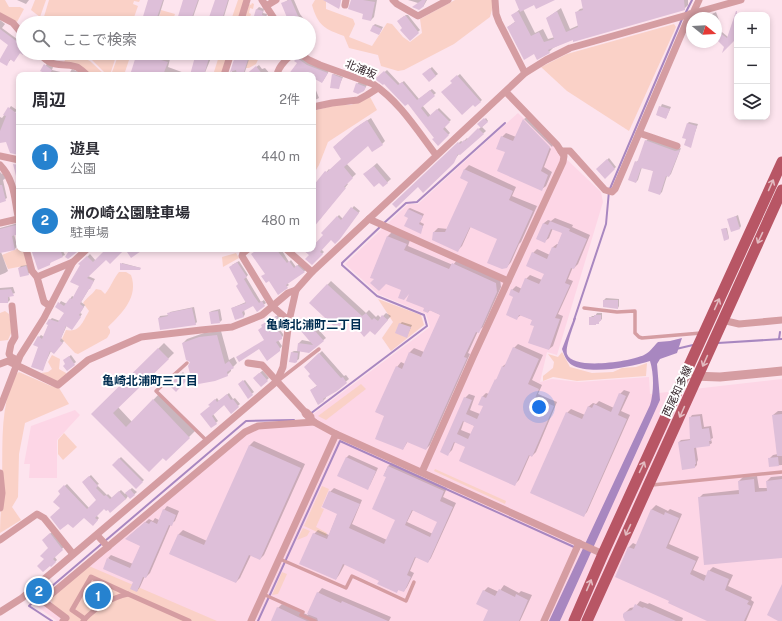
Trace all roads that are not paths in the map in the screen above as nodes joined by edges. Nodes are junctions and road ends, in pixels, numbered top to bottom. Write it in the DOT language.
graph roads {
  1 [pos="247,0"];
  2 [pos="276,0"];
  3 [pos="393,0"];
  4 [pos="448,0"];
  5 [pos="495,0"];
  6 [pos="699,0"];
  7 [pos="741,0"];
  8 [pos="264,3"];
  9 [pos="692,12"];
  10 [pos="698,12"];
  11 [pos="686,15"];
  12 [pos="0,16"];
  13 [pos="242,16"];
  14 [pos="272,16"];
  15 [pos="686,25"];
  16 [pos="16,27"];
  17 [pos="45,60"];
  18 [pos="229,60"];
  19 [pos="288,60"];
  20 [pos="309,60"];
  21 [pos="83,72"];
  22 [pos="225,72"];
  23 [pos="278,72"];
  24 [pos="525,73"];
  25 [pos="378,88"];
  26 [pos="506,92"];
  27 [pos="316,106"];
  28 [pos="639,133"];
  29 [pos="677,146"];
  30 [pos="561,151"];
  31 [pos="436,155"];
  32 [pos="0,156"];
  33 [pos="16,159"];
  34 [pos="782,162"];
  35 [pos="0,165"];
  36 [pos="782,190"];
  37 [pos="16,203"];
  38 [pos="369,219"];
  39 [pos="16,220"];
  40 [pos="0,223"];
  41 [pos="27,252"];
  42 [pos="84,252"];
  43 [pos="244,252"];
  44 [pos="289,252"];
  45 [pos="73,262"];
  46 [pos="312,272"];
  47 [pos="37,277"];
  48 [pos="508,281"];
  49 [pos="296,290"];
  50 [pos="12,306"];
  51 [pos="50,306"];
  52 [pos="272,307"];
  53 [pos="584,308"];
  54 [pos="722,320"];
  55 [pos="782,320"];
  56 [pos="289,321"];
  57 [pos="701,340"];
  58 [pos="319,349"];
  59 [pos="16,362"];
  60 [pos="187,363"];
  61 [pos="248,363"];
  62 [pos="0,364"];
  63 [pos="782,371"];
  64 [pos="684,375"];
  65 [pos="698,376"];
  66 [pos="277,381"];
  67 [pos="0,408"];
  68 [pos="310,417"];
  69 [pos="336,434"];
  70 [pos="206,442"];
  71 [pos="422,472"];
  72 [pos="782,472"];
  73 [pos="0,473"];
  74 [pos="649,485"];
  75 [pos="0,508"];
  76 [pos="97,535"];
  77 [pos="0,540"];
  78 [pos="582,544"];
  79 [pos="106,545"];
  80 [pos="600,552"];
  81 [pos="73,554"];
  82 [pos="280,559"];
  83 [pos="414,582"];
  84 [pos="128,594"];
  85 [pos="263,594"];
  86 [pos="0,612"];
  87 [pos="84,620"];
  88 [pos="576,620"];
  89 [pos="63,621"];
  90 [pos="189,621"];
  91 [pos="251,621"];
  92 [pos="315,621"];
  93 [pos="544,621"];
  94 [pos="587,621"];
  1 -- 13 [label="street"];
  2 -- 8 [label="street"];
  3 -- 4 [label="street"];
  5 -- 24 [label="street"];
  6 -- 9 [label="street"];
  7 -- 10 [label="street"];
  8 -- 14 [label="street"];
  11 -- 24 [label="street"];
  12 -- 16 [label="street"];
  15 -- 28 [label="street"];
  17 -- 21 [label="street"];
  18 -- 22 [label="street"];
  19 -- 23 [label="street"];
  20 -- 25 [label="street, 北浦坂"];
  24 -- 26 [label="street"];
  25 -- 27 [label="street"];
  25 -- 31 [label="street, 北浦坂"];
  26 -- 30 [label="street"];
  26 -- 31 [label="street"];
  28 -- 29 [label="street"];
  28 -- 30 [label="street"];
  30 -- 48 [label="street"];
  31 -- 38 [label="street"];
  32 -- 33 [label="street"];
  57 -- 34 [label="main road, 西尾知多線, one-way"];
  35 -- 37 [label="street"];
  36 -- 54 [label="main road, 西尾知多線, one-way"];
  38 -- 46 [label="street"];
  38 -- 48 [label="street"];
  39 -- 40 [label="street"];
  41 -- 47 [label="street"];
  42 -- 45 [label="street"];
  43 -- 52 [label="street"];
  44 -- 46 [label="street"];
  45 -- 47 [label="street"];
  45 -- 51 [label="street"];
  46 -- 49 [label="street"];
  47 -- 51 [label="street"];
  48 -- 71 [label="street"];
  49 -- 52 [label="street"];
  49 -- 56 [label="street"];
  50 -- 59 [label="street"];
  51 -- 59 [label="street"];
  52 -- 56 [label="street"];
  52 -- 59 [label="street"];
  53 -- 57 [label="lane"];
  54 -- 55 [label="street"];
  54 -- 65 [label="main road, 西尾知多線, one-way"];
  56 -- 66 [label="street"];
  57 -- 64 [label="main road, 西尾知多線"];
  58 -- 66 [label="lane"];
  59 -- 62 [label="street"];
  59 -- 67 [label="street"];
  60 -- 70 [label="lane"];
  61 -- 66 [label="street"];
  63 -- 65 [label="street"];
  64 -- 65 [label="street"];
  80 -- 64 [label="main road, 西尾知多線, one-way"];
  65 -- 74 [label="main road, 西尾知多線, one-way"];
  66 -- 68 [label="street"];
  66 -- 70 [label="street"];
  68 -- 69 [label="street"];
  68 -- 79 [label="street"];
  69 -- 71 [label="street"];
  69 -- 82 [label="street"];
  70 -- 76 [label="street"];
  71 -- 78 [label="street"];
  72 -- 74 [label="lane"];
  73 -- 75 [label="street"];
  74 -- 94 [label="main road, 西尾知多線, one-way"];
  76 -- 79 [label="street"];
  76 -- 81 [label="street"];
  77 -- 81 [label="street"];
  78 -- 80 [label="street"];
  78 -- 93 [label="street"];
  79 -- 89 [label="street"];
  88 -- 80 [label="main road, 西尾知多線, one-way"];
  81 -- 86 [label="street"];
  82 -- 83 [label="lane"];
  82 -- 85 [label="street"];
  84 -- 87 [label="street"];
  84 -- 87 [label="street"];
  84 -- 90 [label="street"];
  85 -- 91 [label="street"];
  85 -- 92 [label="lane"];
}
